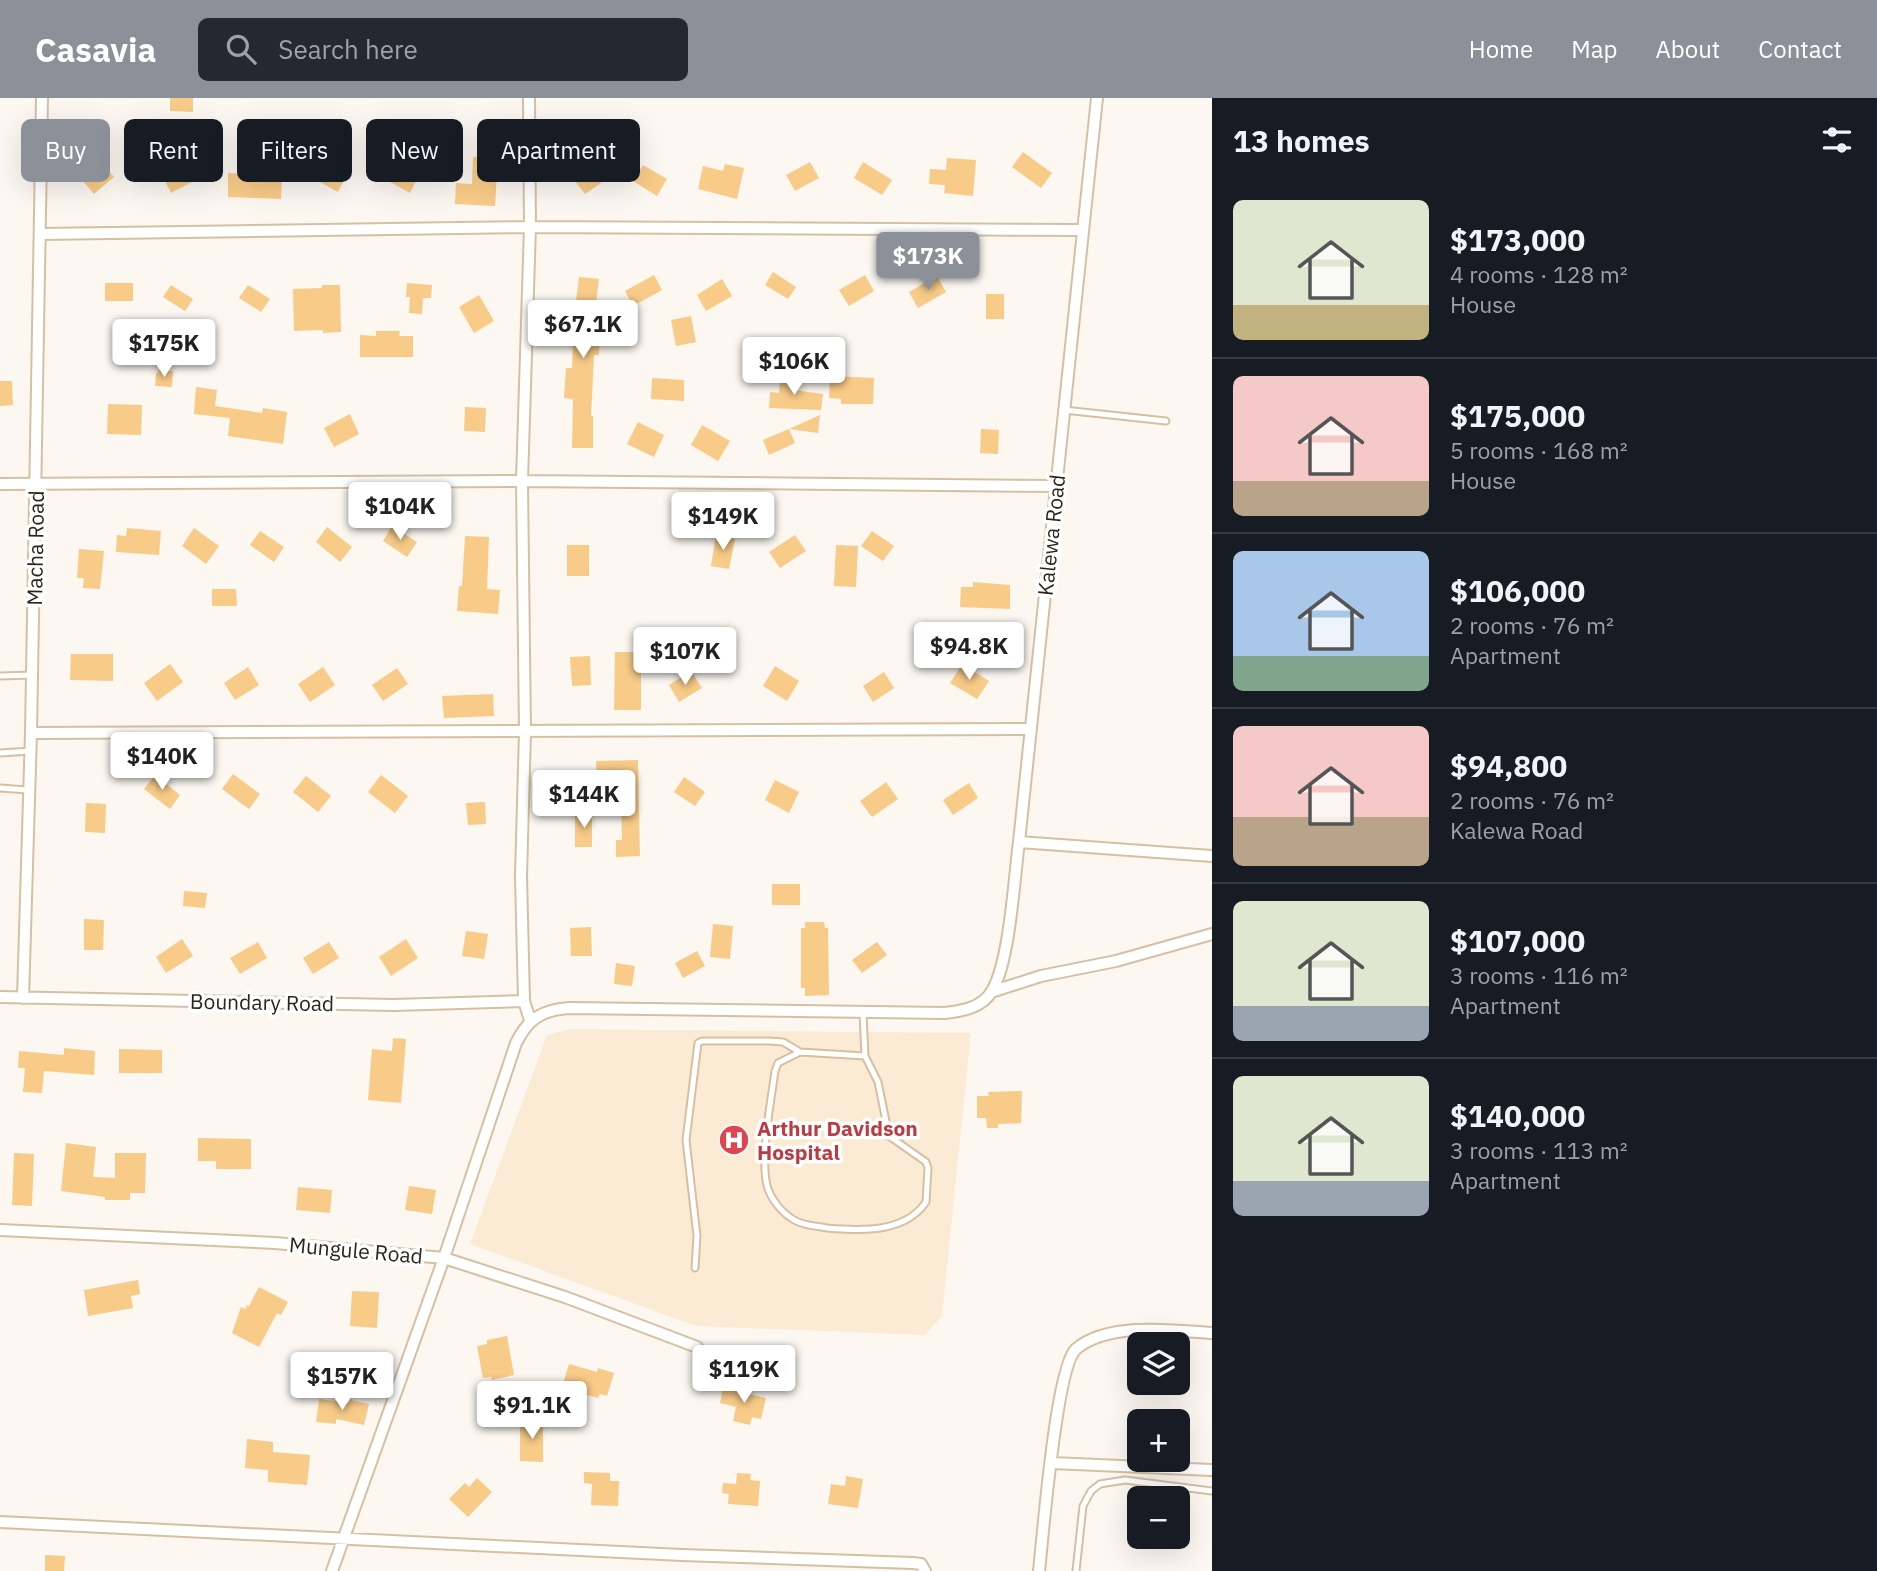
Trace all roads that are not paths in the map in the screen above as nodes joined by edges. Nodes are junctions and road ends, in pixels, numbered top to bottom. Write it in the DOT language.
graph roads {
  1 [pos="43,98"];
  2 [pos="529,98"];
  3 [pos="1097,98"];
  4 [pos="530,227"];
  5 [pos="1083,230"];
  6 [pos="40,234"];
  7 [pos="1064,410"];
  8 [pos="1167,421"];
  9 [pos="522,481"];
  10 [pos="0,484"];
  11 [pos="37,484"];
  12 [pos="1056,486"];
  13 [pos="33,675"];
  14 [pos="0,676"];
  15 [pos="1030,729"];
  16 [pos="525,732"];
  17 [pos="32,733"];
  18 [pos="31,751"];
  19 [pos="0,753"];
  20 [pos="0,788"];
  21 [pos="29,790"];
  22 [pos="1018,842"];
  23 [pos="1212,856"];
  24 [pos="1212,934"];
  25 [pos="991,992"];
  26 [pos="0,997"];
  27 [pos="23,998"];
  28 [pos="524,1001"];
  29 [pos="863,1013"];
  30 [pos="530,1020"];
  31 [pos="800,1052"];
  32 [pos="865,1056"];
  33 [pos="0,1230"];
  34 [pos="444,1258"];
  35 [pos="695,1268"];
  36 [pos="1212,1333"];
  37 [pos="697,1347"];
  38 [pos="1052,1463"];
  39 [pos="1212,1469"];
  40 [pos="1212,1491"];
  41 [pos="0,1522"];
  42 [pos="343,1538"];
  43 [pos="332,1571"];
  44 [pos="925,1571"];
  45 [pos="1039,1571"];
  46 [pos="1076,1571"];
  1 -- 6 [label="street, Macha Road"];
  2 -- 4 [label="street"];
  3 -- 5 [label="street, Kalewa Road"];
  4 -- 5 [label="street"];
  4 -- 6 [label="street"];
  4 -- 9 [label="street"];
  5 -- 7 [label="street, Kalewa Road"];
  6 -- 11 [label="street, Macha Road"];
  7 -- 8 [label="lane"];
  7 -- 12 [label="street, Kalewa Road"];
  9 -- 11 [label="street"];
  9 -- 12 [label="street"];
  9 -- 16 [label="street"];
  10 -- 11 [label="street"];
  11 -- 13 [label="street, Macha Road"];
  12 -- 15 [label="street, Kalewa Road"];
  13 -- 14 [label="lane"];
  13 -- 17 [label="street, Macha Road"];
  15 -- 16 [label="street"];
  15 -- 22 [label="street, Kalewa Road"];
  16 -- 17 [label="street"];
  16 -- 28 [label="street"];
  17 -- 18 [label="street, Macha Road"];
  18 -- 19 [label="lane"];
  18 -- 21 [label="street, Macha Road"];
  20 -- 21 [label="lane"];
  21 -- 27 [label="street, Macha Road"];
  22 -- 23 [label="street"];
  22 -- 25 [label="street, Kalewa Road"];
  24 -- 25 [label="street"];
  25 -- 29 [label="street, Kalewa Road"];
  26 -- 27 [label="street, Boundary Road"];
  27 -- 28 [label="street, Boundary Road"];
  28 -- 30 [label="street"];
  29 -- 30 [label="street"];
  29 -- 32 [label="lane"];
  30 -- 34 [label="street"];
  31 -- 32 [label="lane"];
  31 -- 32 [label="lane"];
  31 -- 35 [label="lane"];
  33 -- 34 [label="street, Mungule Road"];
  34 -- 37 [label="street, Mungule Road"];
  34 -- 42 [label="street"];
  36 -- 38 [label="street"];
  38 -- 39 [label="street"];
  38 -- 45 [label="street"];
  40 -- 46 [label="lane"];
  41 -- 42 [label="street"];
  42 -- 43 [label="street"];
  42 -- 44 [label="street"];
}
